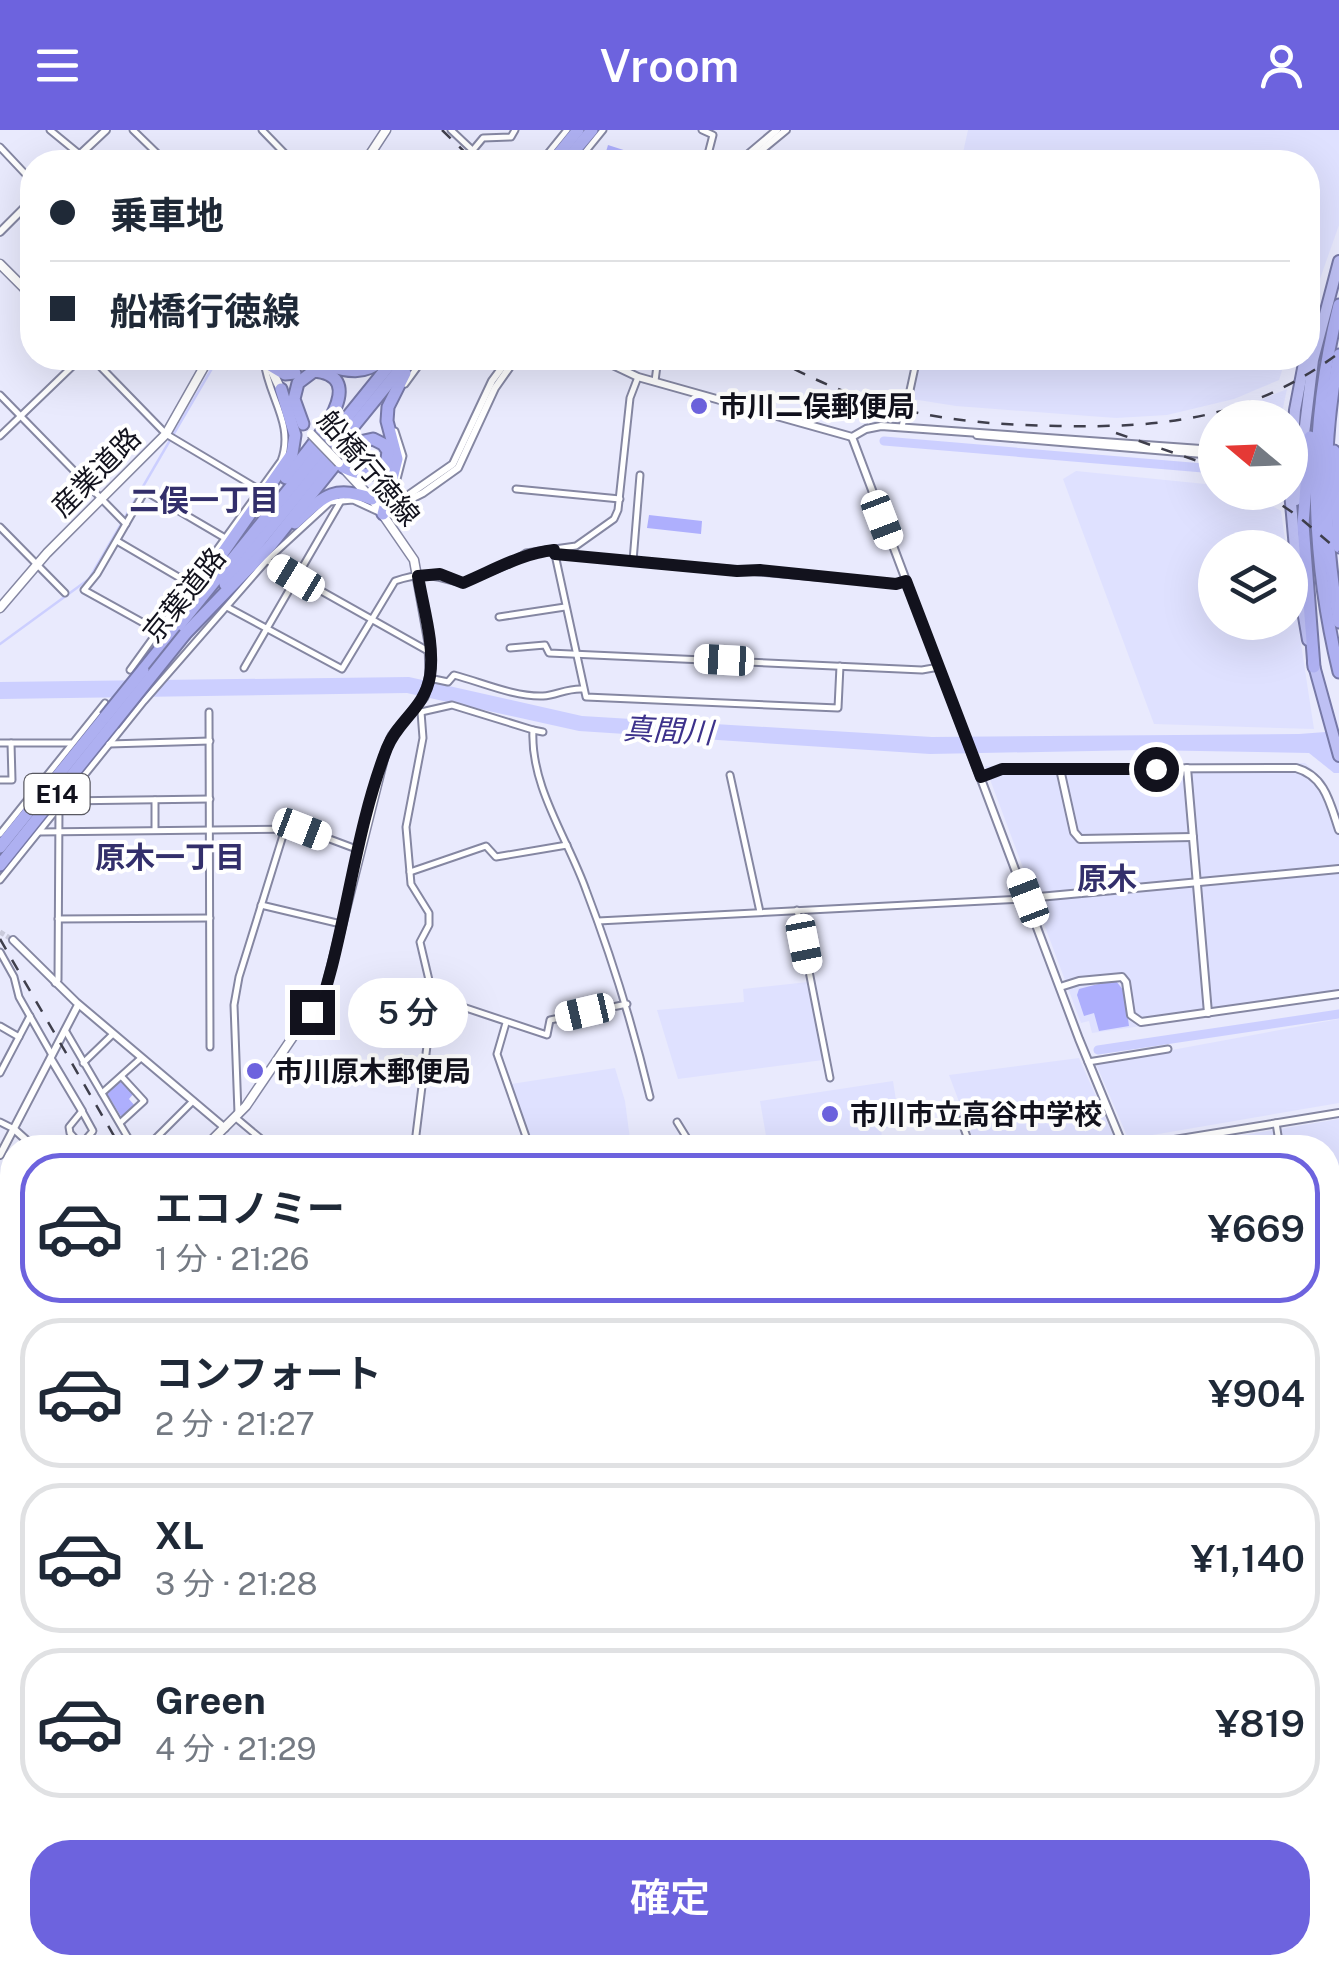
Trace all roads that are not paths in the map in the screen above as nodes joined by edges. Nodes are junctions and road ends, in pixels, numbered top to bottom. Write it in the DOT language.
graph roads {
  1 [pos="50,130"];
  2 [pos="106,130"];
  3 [pos="133,130"];
  4 [pos="262,130"];
  5 [pos="450,130"];
  6 [pos="516,130"];
  7 [pos="567,130"];
  8 [pos="578,130"];
  9 [pos="592,130"];
  10 [pos="603,130"];
  11 [pos="702,130"];
  12 [pos="778,130"];
  13 [pos="786,130"];
  14 [pos="0,147"];
  15 [pos="74,150"];
  16 [pos="85,150"];
  17 [pos="154,150"];
  18 [pos="281,150"];
  19 [pos="470,150"];
  20 [pos="474,150"];
  21 [pos="551,150"];
  22 [pos="562,150"];
  23 [pos="576,150"];
  24 [pos="586,150"];
  25 [pos="709,150"];
  26 [pos="754,150"];
  27 [pos="762,150"];
  28 [pos="20,168"];
  29 [pos="20,212"];
  30 [pos="0,232"];
  31 [pos="1337,259"];
  32 [pos="0,264"];
  33 [pos="20,284"];
  34 [pos="1339,306"];
  35 [pos="1320,311"];
  36 [pos="1324,360"];
  37 [pos="69,370"];
  38 [pos="104,370"];
  39 [pos="201,370"];
  40 [pos="271,370"];
  41 [pos="273,370"];
  42 [pos="281,370"];
  43 [pos="302,370"];
  44 [pos="340,370"];
  45 [pos="366,370"];
  46 [pos="385,370"];
  47 [pos="402,370"];
  48 [pos="405,370"];
  49 [pos="416,370"];
  50 [pos="505,370"];
  51 [pos="625,370"];
  52 [pos="656,370"];
  53 [pos="915,370"];
  54 [pos="295,373"];
  55 [pos="638,376"];
  56 [pos="654,381"];
  57 [pos="280,389"];
  58 [pos="0,395"];
  59 [pos="1332,396"];
  60 [pos="1308,408"];
  61 [pos="293,410"];
  62 [pos="20,416"];
  63 [pos="902,427"];
  64 [pos="307,429"];
  65 [pos="166,434"];
  66 [pos="0,436"];
  67 [pos="852,437"];
  68 [pos="1198,451"];
  69 [pos="341,466"];
  70 [pos="640,475"];
  71 [pos="260,490"];
  72 [pos="516,490"];
  73 [pos="620,499"];
  74 [pos="102,500"];
  75 [pos="342,500"];
  76 [pos="372,500"];
  77 [pos="1292,510"];
  78 [pos="383,514"];
  79 [pos="1293,521"];
  80 [pos="126,524"];
  81 [pos="0,527"];
  82 [pos="225,538"];
  83 [pos="116,540"];
  84 [pos="270,546"];
  85 [pos="1339,548"];
  86 [pos="555,552"];
  87 [pos="267,560"];
  88 [pos="633,561"];
  89 [pos="37,564"];
  90 [pos="214,566"];
  91 [pos="418,576"];
  92 [pos="296,578"];
  93 [pos="906,581"];
  94 [pos="192,585"];
  95 [pos="65,593"];
  96 [pos="226,606"];
  97 [pos="565,607"];
  98 [pos="0,608"];
  99 [pos="499,616"];
  100 [pos="372,621"];
  101 [pos="1339,622"];
  102 [pos="267,628"];
  103 [pos="158,631"];
  104 [pos="185,634"];
  105 [pos="510,648"];
  106 [pos="430,653"];
  107 [pos="576,654"];
  108 [pos="840,666"];
  109 [pos="938,667"];
  110 [pos="1314,667"];
  111 [pos="244,668"];
  112 [pos="136,670"];
  113 [pos="1339,672"];
  114 [pos="429,679"];
  115 [pos="584,688"];
  116 [pos="105,703"];
  117 [pos="419,710"];
  118 [pos="209,712"];
  119 [pos="109,721"];
  120 [pos="533,730"];
  121 [pos="542,732"];
  122 [pos="0,742"];
  123 [pos="11,742"];
  124 [pos="210,742"];
  125 [pos="71,744"];
  126 [pos="109,744"];
  127 [pos="1339,756"];
  128 [pos="1187,768"];
  129 [pos="1060,770"];
  130 [pos="730,775"];
  131 [pos="981,777"];
  132 [pos="0,780"];
  133 [pos="210,799"];
  134 [pos="154,800"];
  135 [pos="61,804"];
  136 [pos="285,829"];
  137 [pos="155,830"];
  138 [pos="210,830"];
  139 [pos="1339,830"];
  140 [pos="59,831"];
  141 [pos="1,832"];
  142 [pos="39,832"];
  143 [pos="1193,837"];
  144 [pos="567,845"];
  145 [pos="0,847"];
  146 [pos="360,850"];
  147 [pos="0,864"];
  148 [pos="1339,869"];
  149 [pos="410,872"];
  150 [pos="0,880"];
  151 [pos="1197,882"];
  152 [pos="1028,898"];
  153 [pos="261,905"];
  154 [pos="797,910"];
  155 [pos="760,912"];
  156 [pos="58,918"];
  157 [pos="210,918"];
  158 [pos="598,921"];
  159 [pos="342,924"];
  160 [pos="12,940"];
  161 [pos="0,952"];
  162 [pos="55,983"];
  163 [pos="1060,988"];
  164 [pos="1339,994"];
  165 [pos="432,997"];
  166 [pos="627,1004"];
  167 [pos="78,1005"];
  168 [pos="1208,1012"];
  169 [pos="30,1016"];
  170 [pos="506,1023"];
  171 [pos="0,1026"];
  172 [pos="65,1030"];
  173 [pos="113,1034"];
  174 [pos="19,1037"];
  175 [pos="210,1047"];
  176 [pos="1168,1049"];
  177 [pos="52,1056"];
  178 [pos="141,1058"];
  179 [pos="83,1062"];
  180 [pos="1088,1062"];
  181 [pos="1,1068"];
  182 [pos="122,1077"];
  183 [pos="830,1078"];
  184 [pos="102,1093"];
  185 [pos="650,1097"];
  186 [pos="194,1101"];
  187 [pos="82,1111"];
  188 [pos="1339,1114"];
  189 [pos="238,1116"];
  190 [pos="961,1120"];
  191 [pos="0,1122"];
  192 [pos="677,1122"];
  193 [pos="120,1124"];
  194 [pos="1276,1124"];
  195 [pos="226,1128"];
  196 [pos="14,1129"];
  197 [pos="11,1135"];
  198 [pos="20,1135"];
  199 [pos="73,1135"];
  200 [pos="90,1135"];
  201 [pos="126,1135"];
  202 [pos="159,1135"];
  203 [pos="218,1135"];
  204 [pos="258,1135"];
  205 [pos="416,1135"];
  206 [pos="525,1135"];
  207 [pos="685,1135"];
  208 [pos="966,1135"];
  209 [pos="1119,1135"];
  210 [pos="1215,1135"];
  211 [pos="1278,1135"];
  1 -- 15 [label="street"];
  2 -- 16 [label="street"];
  3 -- 17 [label="street"];
  4 -- 18 [label="street"];
  5 -- 19 [label="street"];
  6 -- 20 [label="street"];
  7 -- 21 [label="street"];
  8 -- 22 [label="highway"];
  9 -- 23 [label="highway"];
  10 -- 24 [label="street"];
  11 -- 25 [label="street"];
  12 -- 26 [label="street"];
  13 -- 27 [label="street"];
  14 -- 28 [label="street"];
  29 -- 30 [label="street"];
  31 -- 35 [label="highway"];
  31 -- 36 [label="highway"];
  32 -- 33 [label="main road"];
  34 -- 36 [label="highway"];
  36 -- 59 [label="highway"];
  36 -- 60 [label="highway"];
  36 -- 79 [label="highway"];
  36 -- 110 [label="highway"];
  36 -- 113 [label="highway"];
  37 -- 62 [label="street"];
  38 -- 65 [label="street"];
  39 -- 65 [label="main road, 産業道路"];
  40 -- 71 [label="street"];
  41 -- 57 [label="main road, 船橋行徳線"];
  42 -- 54 [label="highway"];
  43 -- 54 [label="highway"];
  44 -- 45 [label="highway"];
  46 -- 112 [label="highway, 京葉道路 / E14"];
  47 -- 104 [label="highway, 京葉道路 / E14"];
  48 -- 78 [label="highway"];
  49 -- 78 [label="street"];
  50 -- 78 [label="street"];
  51 -- 55 [label="street"];
  52 -- 56 [label="street"];
  53 -- 63 [label="street"];
  54 -- 61 [label="highway"];
  55 -- 56 [label="street"];
  55 -- 73 [label="street"];
  56 -- 67 [label="street"];
  57 -- 61 [label="main road, 船橋行徳線"];
  57 -- 90 [label="highway"];
  58 -- 62 [label="street"];
  59 -- 85 [label="highway"];
  59 -- 101 [label="highway"];
  61 -- 64 [label="main road, 船橋行徳線"];
  62 -- 66 [label="street"];
  62 -- 74 [label="street"];
  63 -- 67 [label="street"];
  63 -- 68 [label="street"];
  64 -- 69 [label="main road, 船橋行徳線, bridge"];
  64 -- 90 [label="highway"];
  65 -- 71 [label="street"];
  65 -- 74 [label="main road, 産業道路"];
  67 -- 93 [label="street"];
  69 -- 76 [label="main road, 船橋行徳線"];
  69 -- 84 [label="highway"];
  70 -- 88 [label="street"];
  71 -- 82 [label="street"];
  72 -- 73 [label="street"];
  73 -- 86 [label="street"];
  74 -- 80 [label="street"];
  74 -- 89 [label="main road, 産業道路"];
  75 -- 78 [label="street"];
  75 -- 87 [label="street"];
  75 -- 92 [label="street"];
  76 -- 78 [label="main road, 船橋行徳線"];
  76 -- 84 [label="highway"];
  77 -- 79 [label="highway"];
  78 -- 91 [label="main road, 船橋行徳線"];
  79 -- 110 [label="highway"];
  80 -- 82 [label="street"];
  80 -- 83 [label="street"];
  81 -- 89 [label="street"];
  82 -- 94 [label="street"];
  83 -- 94 [label="street"];
  83 -- 103 [label="street"];
  84 -- 104 [label="highway"];
  86 -- 88 [label="street"];
  86 -- 91 [label="street"];
  86 -- 97 [label="street"];
  87 -- 92 [label="street"];
  87 -- 96 [label="street"];
  88 -- 93 [label="street"];
  89 -- 95 [label="street"];
  89 -- 98 [label="main road, 産業道路"];
  90 -- 112 [label="highway"];
  91 -- 100 [label="street"];
  91 -- 106 [label="main road, 船橋行徳線"];
  92 -- 100 [label="street"];
  92 -- 102 [label="street"];
  93 -- 109 [label="street"];
  94 -- 103 [label="street"];
  96 -- 102 [label="street"];
  96 -- 126 [label="street"];
  97 -- 99 [label="street"];
  97 -- 107 [label="street"];
  100 -- 102 [label="street"];
  100 -- 106 [label="street"];
  102 -- 111 [label="street"];
  103 -- 112 [label="street"];
  104 -- 119 [label="highway, 京葉道路 / E14, bridge"];
  105 -- 107 [label="street"];
  106 -- 114 [label="main road, 船橋行徳線"];
  107 -- 108 [label="street"];
  107 -- 115 [label="street"];
  108 -- 109 [label="street"];
  108 -- 115 [label="street"];
  109 -- 131 [label="street"];
  110 -- 127 [label="highway"];
  112 -- 119 [label="highway, 京葉道路 / E14, bridge"];
  114 -- 115 [label="street"];
  114 -- 117 [label="main road, 船橋行徳線"];
  116 -- 125 [label="street"];
  117 -- 120 [label="street"];
  117 -- 146 [label="main road, 船橋行徳線"];
  117 -- 149 [label="street"];
  118 -- 124 [label="street"];
  119 -- 145 [label="highway, 京葉道路 / E14"];
  119 -- 147 [label="highway, 京葉道路 / E14"];
  120 -- 121 [label="street"];
  120 -- 144 [label="street"];
  122 -- 123 [label="street"];
  123 -- 125 [label="street"];
  123 -- 132 [label="street"];
  124 -- 126 [label="street"];
  124 -- 133 [label="street"];
  125 -- 141 [label="street"];
  126 -- 135 [label="street"];
  128 -- 129 [label="street"];
  128 -- 139 [label="street"];
  128 -- 143 [label="street"];
  129 -- 131 [label="street"];
  129 -- 143 [label="street"];
  130 -- 155 [label="street"];
  131 -- 152 [label="street"];
  133 -- 134 [label="street"];
  133 -- 138 [label="street"];
  134 -- 135 [label="street"];
  134 -- 137 [label="street"];
  135 -- 140 [label="street"];
  135 -- 142 [label="street"];
  136 -- 138 [label="street"];
  136 -- 146 [label="street"];
  136 -- 153 [label="street"];
  137 -- 138 [label="street"];
  137 -- 140 [label="street"];
  138 -- 157 [label="street"];
  140 -- 142 [label="street"];
  140 -- 156 [label="street"];
  142 -- 150 [label="street"];
  143 -- 151 [label="street"];
  144 -- 149 [label="street"];
  144 -- 158 [label="street"];
  146 -- 159 [label="main road, 船橋行徳線"];
  148 -- 151 [label="street"];
  149 -- 165 [label="street"];
  151 -- 152 [label="street"];
  151 -- 168 [label="street"];
  152 -- 154 [label="street"];
  152 -- 163 [label="street"];
  153 -- 159 [label="street"];
  153 -- 189 [label="street"];
  154 -- 155 [label="street"];
  154 -- 183 [label="street"];
  155 -- 158 [label="street"];
  156 -- 157 [label="street"];
  156 -- 162 [label="street"];
  157 -- 175 [label="street"];
  158 -- 166 [label="street"];
  159 -- 189 [label="main road, 船橋行徳線"];
  160 -- 162 [label="street"];
  161 -- 169 [label="street"];
  162 -- 167 [label="street"];
  163 -- 168 [label="street"];
  163 -- 180 [label="street"];
  164 -- 168 [label="street"];
  165 -- 170 [label="street"];
  165 -- 205 [label="street"];
  166 -- 170 [label="street"];
  166 -- 185 [label="street"];
  167 -- 172 [label="street"];
  167 -- 173 [label="street"];
  169 -- 174 [label="street"];
  169 -- 177 [label="street"];
  170 -- 206 [label="street"];
  171 -- 174 [label="street"];
  172 -- 177 [label="street"];
  172 -- 179 [label="street"];
  173 -- 178 [label="street"];
  173 -- 179 [label="street"];
  174 -- 181 [label="street"];
  176 -- 180 [label="street"];
  177 -- 187 [label="street"];
  177 -- 196 [label="street"];
  178 -- 182 [label="street"];
  178 -- 186 [label="street"];
  179 -- 184 [label="street"];
  180 -- 209 [label="street"];
  182 -- 184 [label="street"];
  182 -- 193 [label="street"];
  184 -- 193 [label="street"];
  186 -- 195 [label="street"];
  186 -- 202 [label="street"];
  187 -- 199 [label="street"];
  187 -- 200 [label="street"];
  188 -- 194 [label="street"];
  189 -- 195 [label="main road, 船橋行徳線"];
  189 -- 204 [label="street"];
  190 -- 208 [label="street"];
  191 -- 196 [label="street"];
  192 -- 207 [label="street"];
  193 -- 201 [label="street"];
  194 -- 210 [label="street"];
  194 -- 211 [label="street"];
  195 -- 203 [label="main road, 船橋行徳線"];
  196 -- 197 [label="street"];
  196 -- 198 [label="street"];
}
